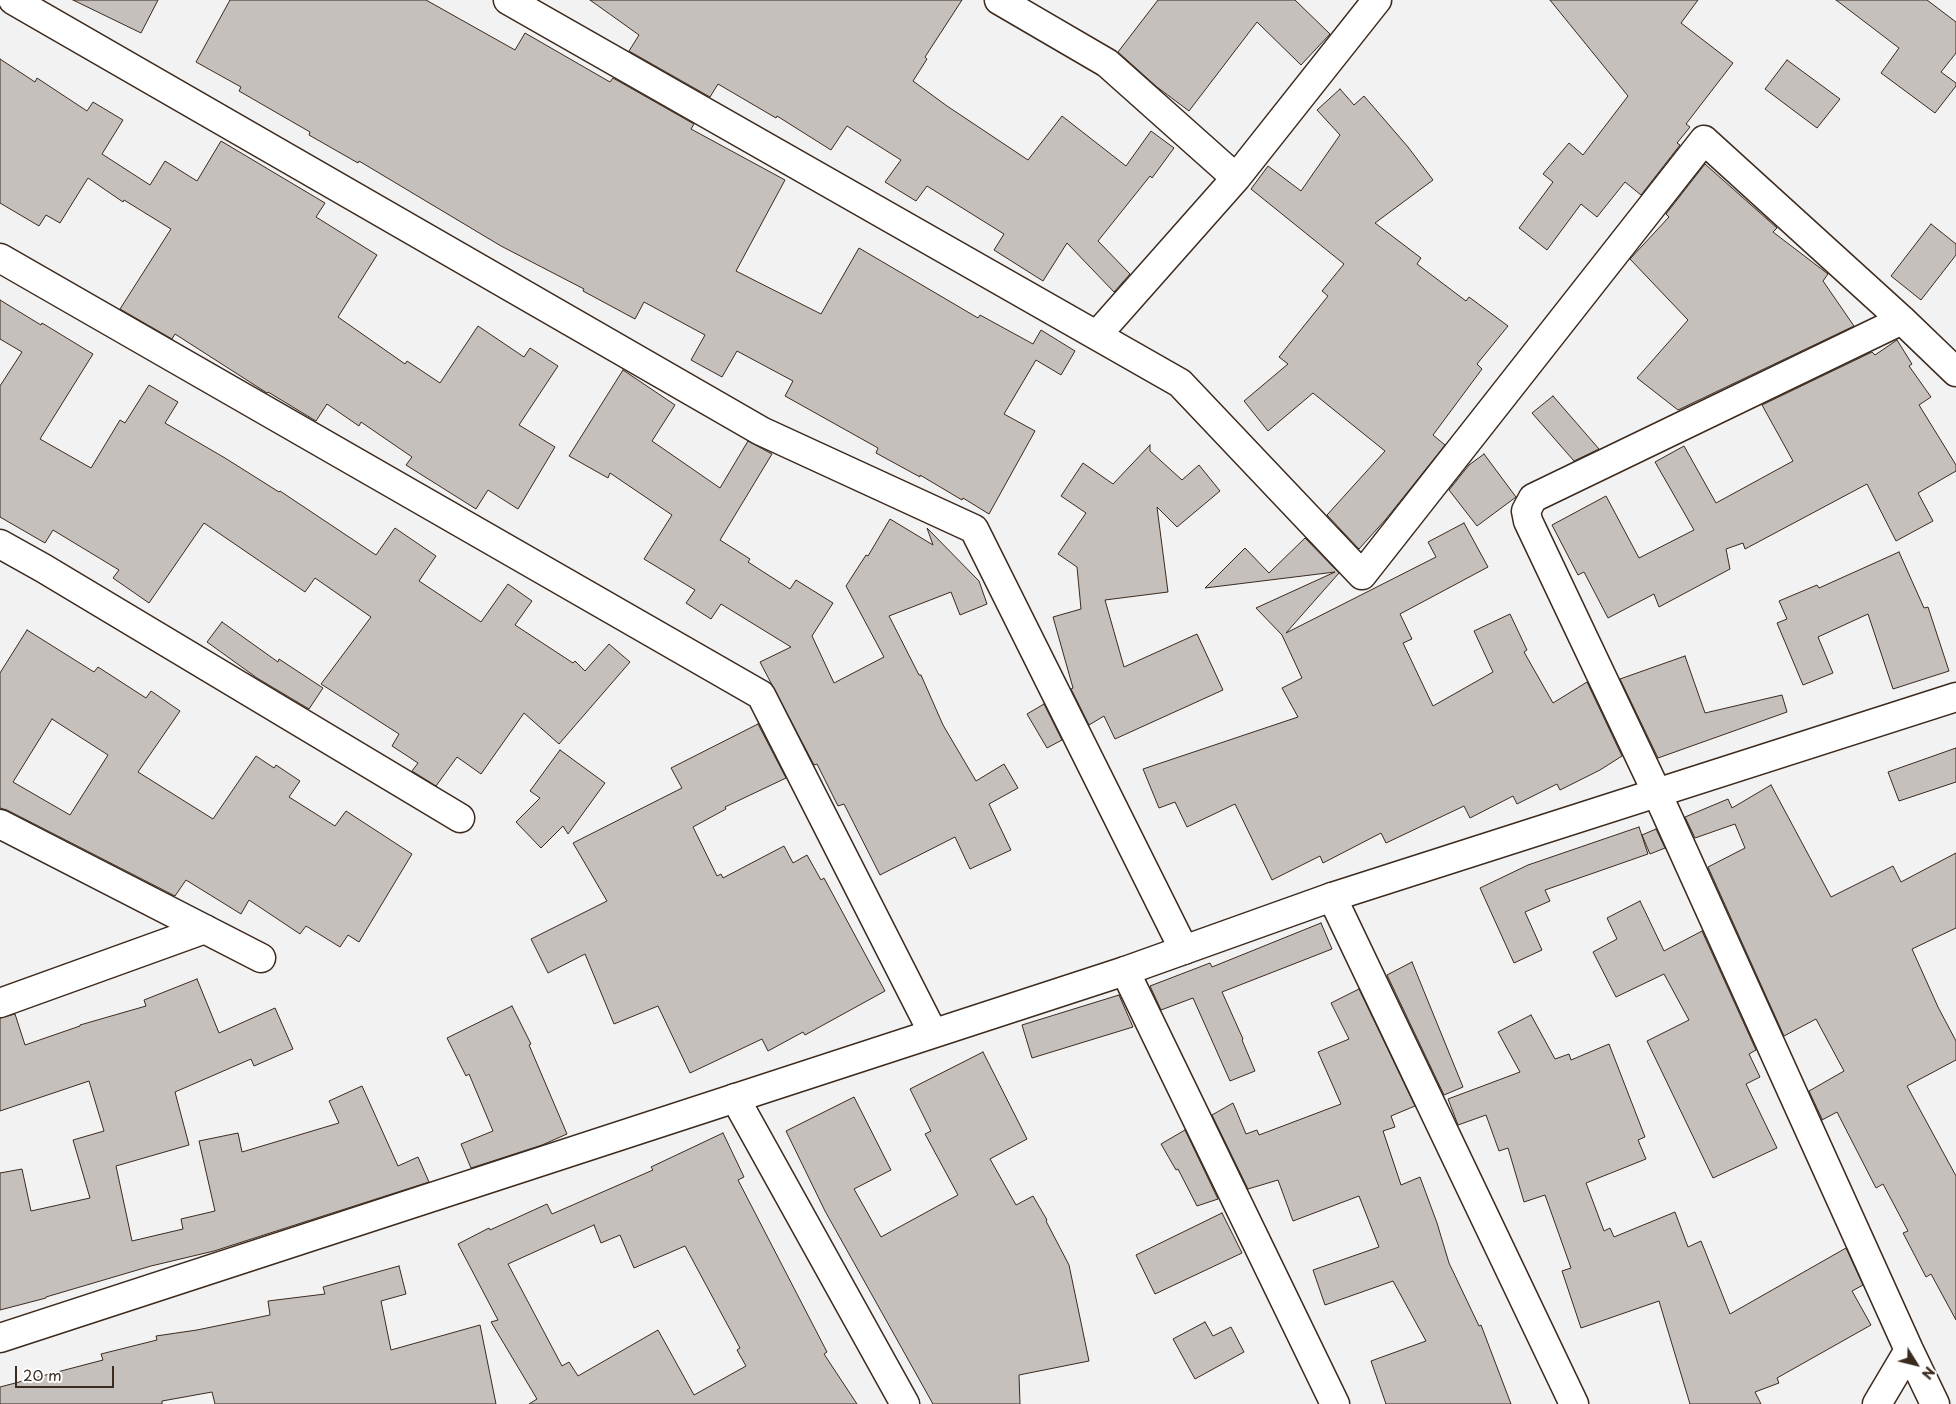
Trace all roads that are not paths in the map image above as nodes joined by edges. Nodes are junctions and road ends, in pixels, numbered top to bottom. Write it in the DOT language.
graph roads {
  1 [pos="13,0"];
  2 [pos="508,0"];
  3 [pos="999,0"];
  4 [pos="1377,0"];
  5 [pos="1236,178"];
  6 [pos="0,258"];
  7 [pos="1902,320"];
  8 [pos="1097,335"];
  9 [pos="1956,372"];
  10 [pos="0,544"];
  11 [pos="1956,697"];
  12 [pos="1657,793"];
  13 [pos="460,818"];
  14 [pos="0,824"];
  15 [pos="1332,897"];
  16 [pos="205,929"];
  17 [pos="1184,950"];
  18 [pos="261,958"];
  19 [pos="1125,971"];
  20 [pos="0,1003"];
  21 [pos="933,1033"];
  22 [pos="735,1098"];
  23 [pos="0,1338"];
  24 [pos="1909,1350"];
  25 [pos="905,1404"];
  26 [pos="1335,1404"];
  27 [pos="1574,1404"];
  28 [pos="1877,1404"];
  29 [pos="1935,1404"];
  1 -- 17 [label="street"];
  2 -- 8 [label="street"];
  3 -- 5 [label="street"];
  4 -- 5 [label="street"];
  5 -- 8 [label="street"];
  6 -- 21 [label="street"];
  7 -- 8 [label="street"];
  7 -- 9 [label="street"];
  7 -- 12 [label="street"];
  10 -- 13 [label="street"];
  11 -- 12 [label="street"];
  12 -- 15 [label="street"];
  12 -- 24 [label="street"];
  14 -- 16 [label="street"];
  15 -- 17 [label="street"];
  15 -- 27 [label="street"];
  16 -- 18 [label="street"];
  16 -- 20 [label="street"];
  17 -- 19 [label="street"];
  19 -- 21 [label="street"];
  19 -- 26 [label="street"];
  21 -- 22 [label="street"];
  22 -- 23 [label="street"];
  22 -- 25 [label="street"];
  24 -- 28 [label="street"];
  24 -- 29 [label="street"];
}
